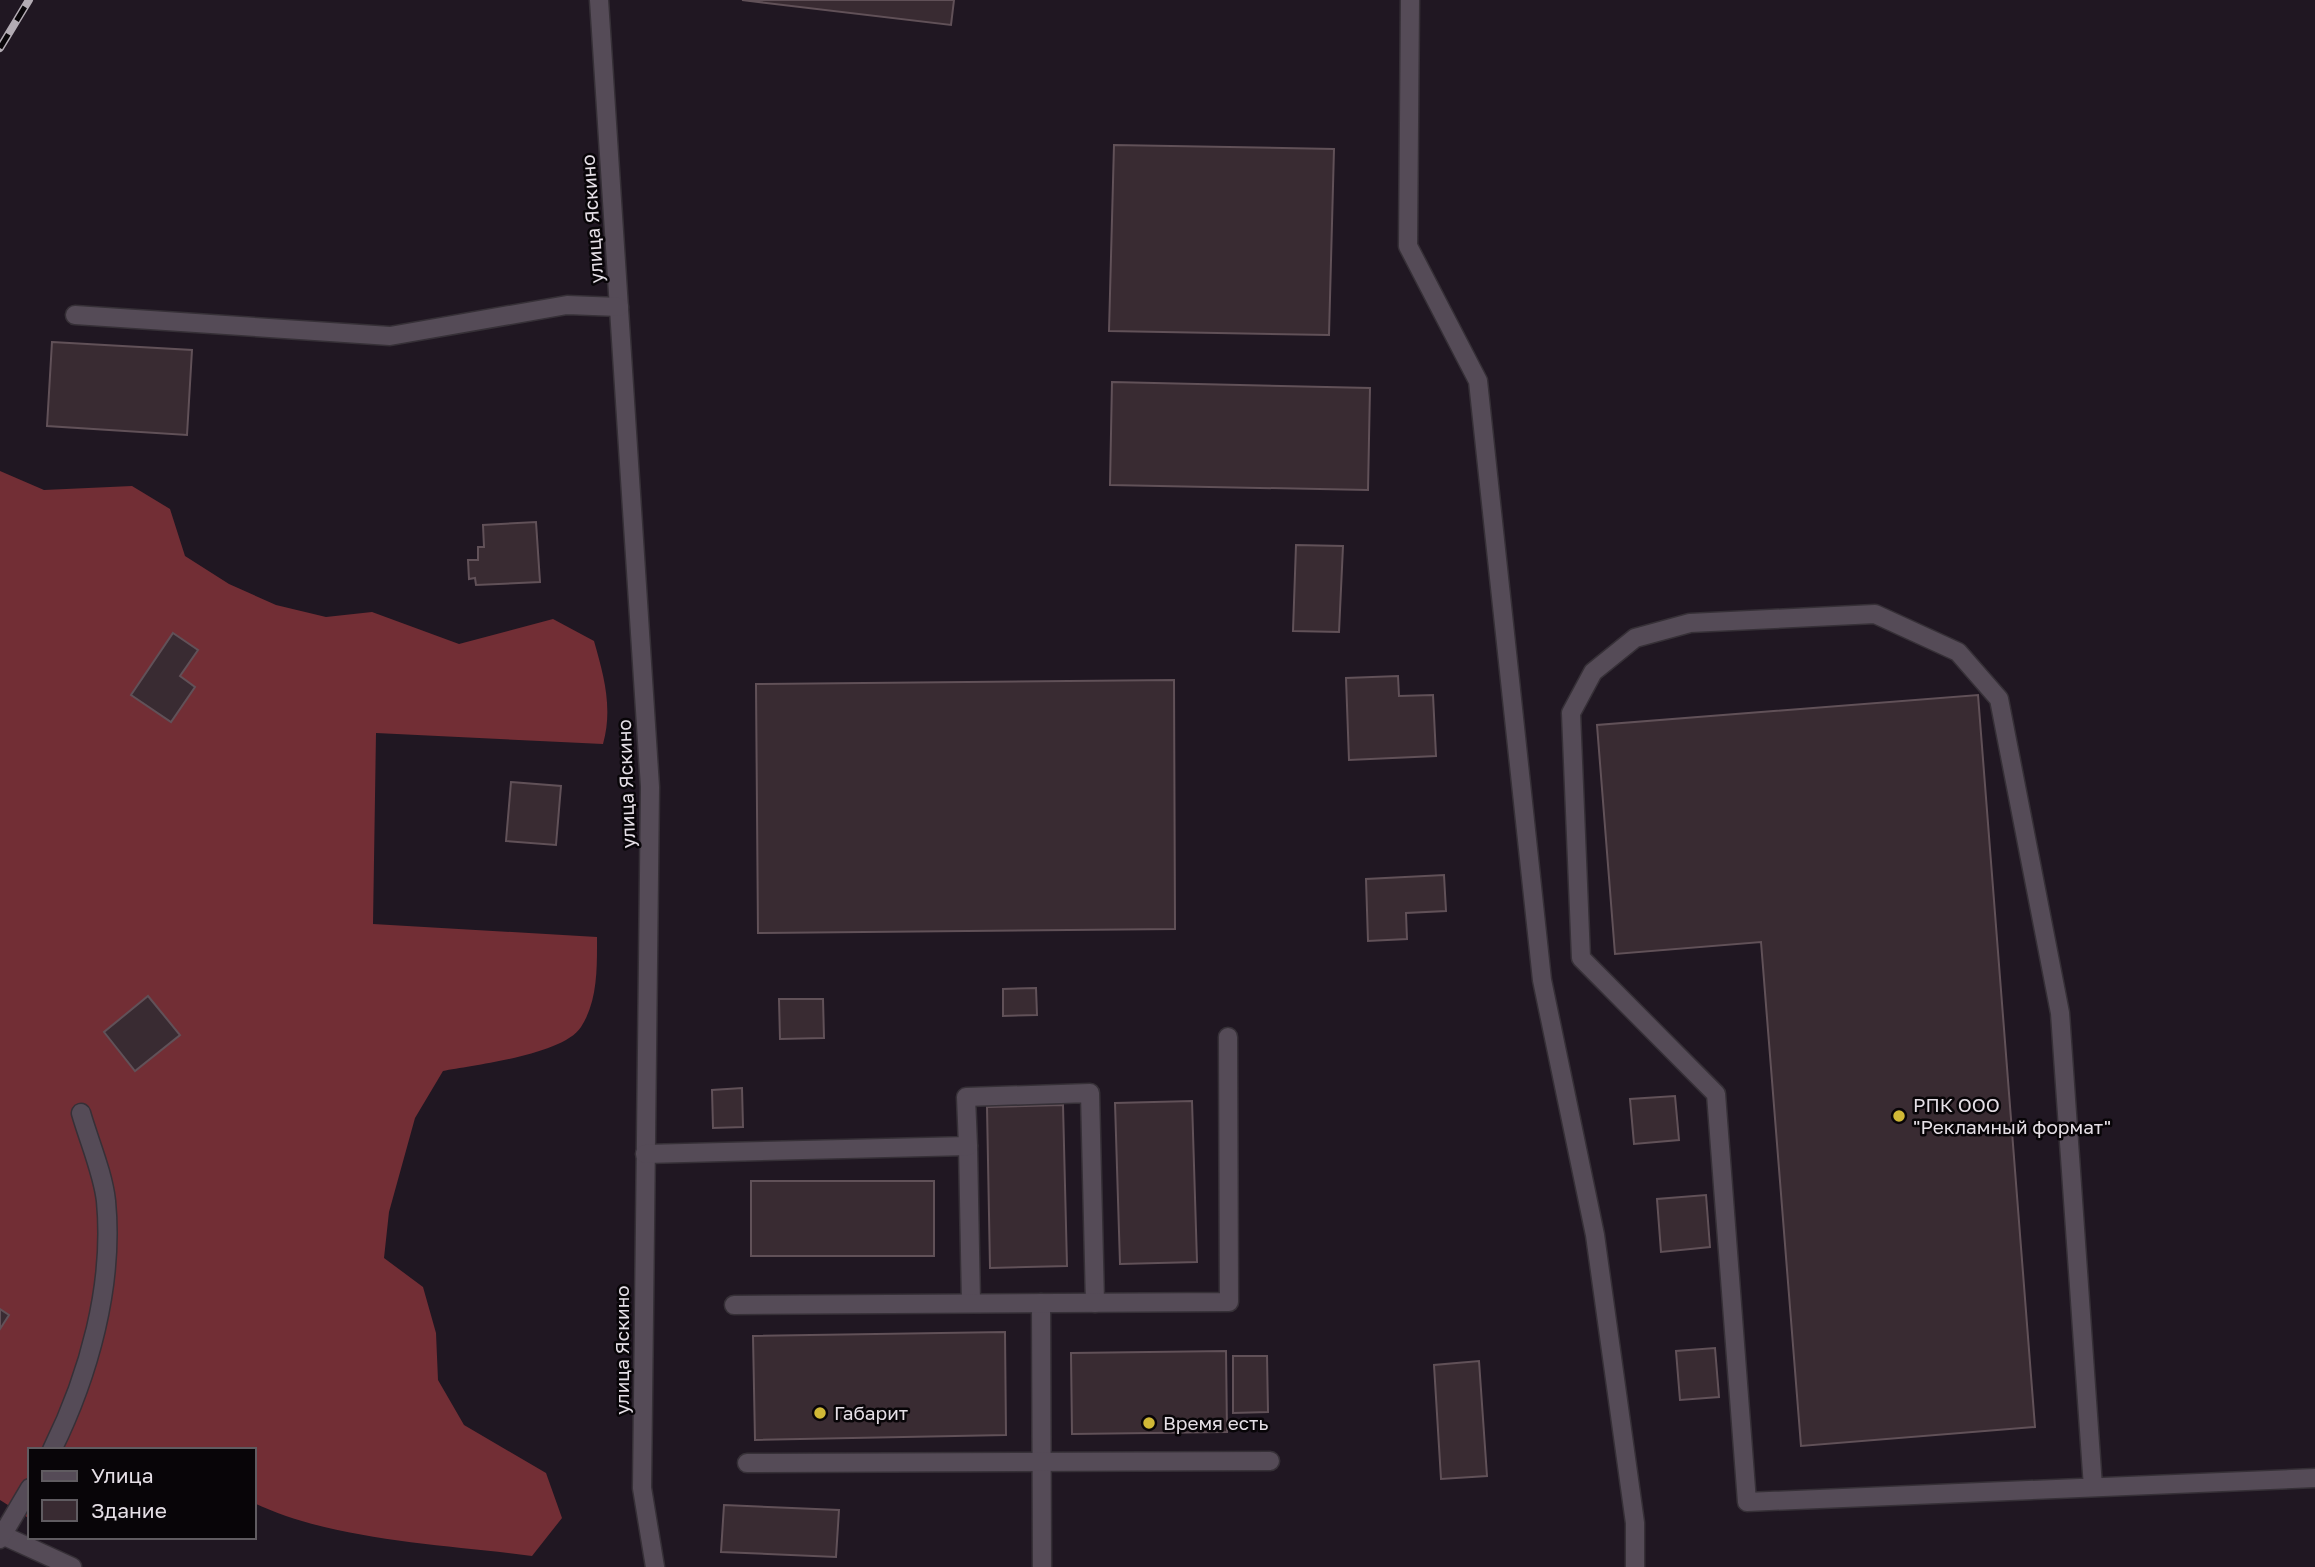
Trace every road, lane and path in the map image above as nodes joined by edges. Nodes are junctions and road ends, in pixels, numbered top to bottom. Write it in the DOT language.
graph roads {
  1 [pos="599,0"];
  2 [pos="1410,0"];
  3 [pos="619,307"];
  4 [pos="75,315"];
  5 [pos="1228,1037"];
  6 [pos="81,1114"];
  7 [pos="968,1146"];
  8 [pos="645,1154"];
  9 [pos="971,1303"];
  10 [pos="1041,1303"];
  11 [pos="1095,1303"];
  12 [pos="734,1305"];
  13 [pos="52,1448"];
  14 [pos="1270,1461"];
  15 [pos="1042,1462"];
  16 [pos="747,1463"];
  17 [pos="2315,1478"];
  18 [pos="2093,1487"];
  19 [pos="28,1491"];
  20 [pos="1,1536"];
  21 [pos="72,1567"];
  22 [pos="655,1567"];
  23 [pos="1042,1567"];
  24 [pos="1635,1567"];
  1 -- 3 [label="street, улица Яскино"];
  2 -- 24 [label="street"];
  3 -- 4 [label="street"];
  3 -- 8 [label="street, улица Яскино"];
  5 -- 11 [label="street"];
  6 -- 13 [label="street"];
  7 -- 8 [label="street"];
  7 -- 9 [label="street"];
  7 -- 11 [label="street"];
  8 -- 22 [label="street, улица Яскино"];
  9 -- 10 [label="street"];
  9 -- 12 [label="street"];
  10 -- 11 [label="street"];
  10 -- 15 [label="street"];
  14 -- 15 [label="street"];
  15 -- 16 [label="street"];
  15 -- 23 [label="street"];
  17 -- 18 [label="street"];
  18 -- 18 [label="street"];
  19 -- 20 [label="street"];
  20 -- 21 [label="street"];
}
